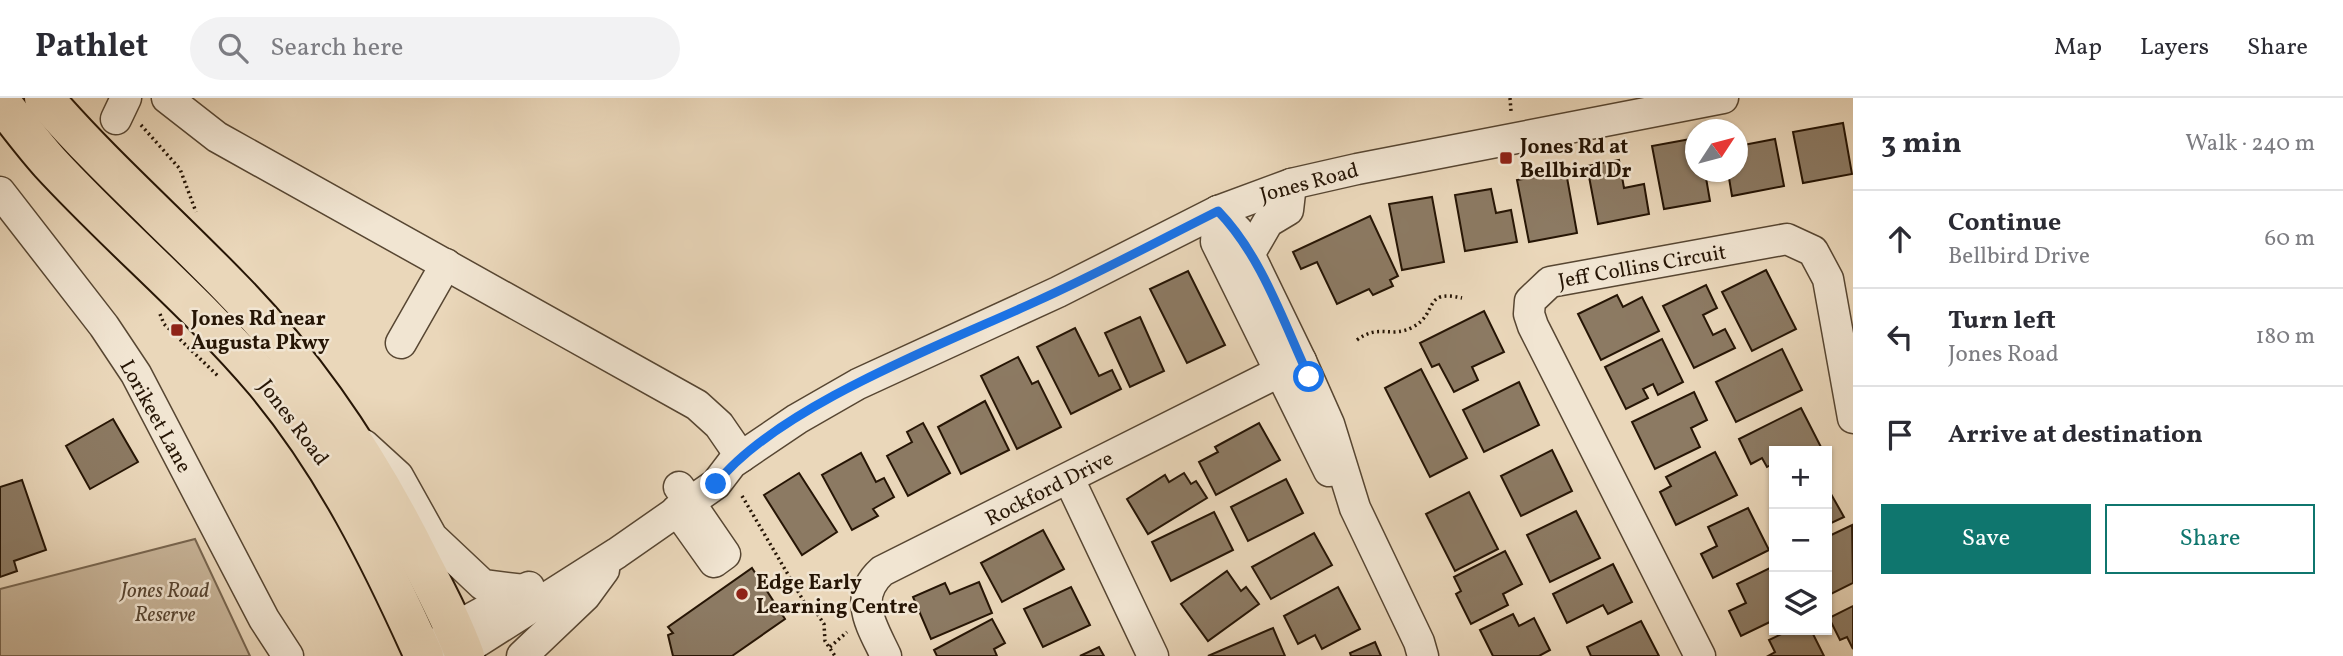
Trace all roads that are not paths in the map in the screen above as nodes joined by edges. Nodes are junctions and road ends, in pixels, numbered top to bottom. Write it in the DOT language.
graph roads {
  1 [pos="44,98"];
  2 [pos="167,98"];
  3 [pos="1723,98"];
  4 [pos="0,101"];
  5 [pos="1291,184"];
  6 [pos="0,192"];
  7 [pos="1218,211"];
  8 [pos="1250,253"];
  9 [pos="446,264"];
  10 [pos="401,343"];
  11 [pos="1290,367"];
  12 [pos="1853,418"];
  13 [pos="346,428"];
  14 [pos="737,460"];
  15 [pos="1069,479"];
  16 [pos="682,500"];
  17 [pos="617,553"];
  18 [pos="719,558"];
  19 [pos="524,590"];
  20 [pos="443,651"];
  21 [pos="288,656"];
  22 [pos="522,656"];
  23 [pos="886,656"];
  24 [pos="1153,656"];
  25 [pos="1423,656"];
  26 [pos="1700,656"];
  1 -- 13 [label="main road, Jones Road"];
  2 -- 9 [label="street"];
  3 -- 5 [label="street, Jones Road"];
  4 -- 20 [label="main road, Jones Road"];
  5 -- 7 [label="street, Jones Road"];
  5 -- 8 [label="street"];
  6 -- 21 [label="street, Lorikeet Lane"];
  7 -- 8 [label="street"];
  7 -- 11 [label="street"];
  7 -- 14 [label="street, Jones Road"];
  8 -- 11 [label="street"];
  9 -- 10 [label="street"];
  9 -- 14 [label="street"];
  11 -- 15 [label="street, Rockford Drive"];
  11 -- 25 [label="street"];
  12 -- 26 [label="street, Jeff Collins Circuit"];
  13 -- 19 [label="street"];
  13 -- 20 [label="main road, Jones Road"];
  14 -- 16 [label="street, Jones Road"];
  15 -- 23 [label="street, Rockford Drive"];
  15 -- 24 [label="street"];
  16 -- 17 [label="street, Jones Road"];
  16 -- 18 [label="street"];
  16 -- 19 [label="street, Jones Road"];
  17 -- 20 [label="street, Jones Road"];
  17 -- 22 [label="street"];
  19 -- 20 [label="street, Jones Road"];
}
